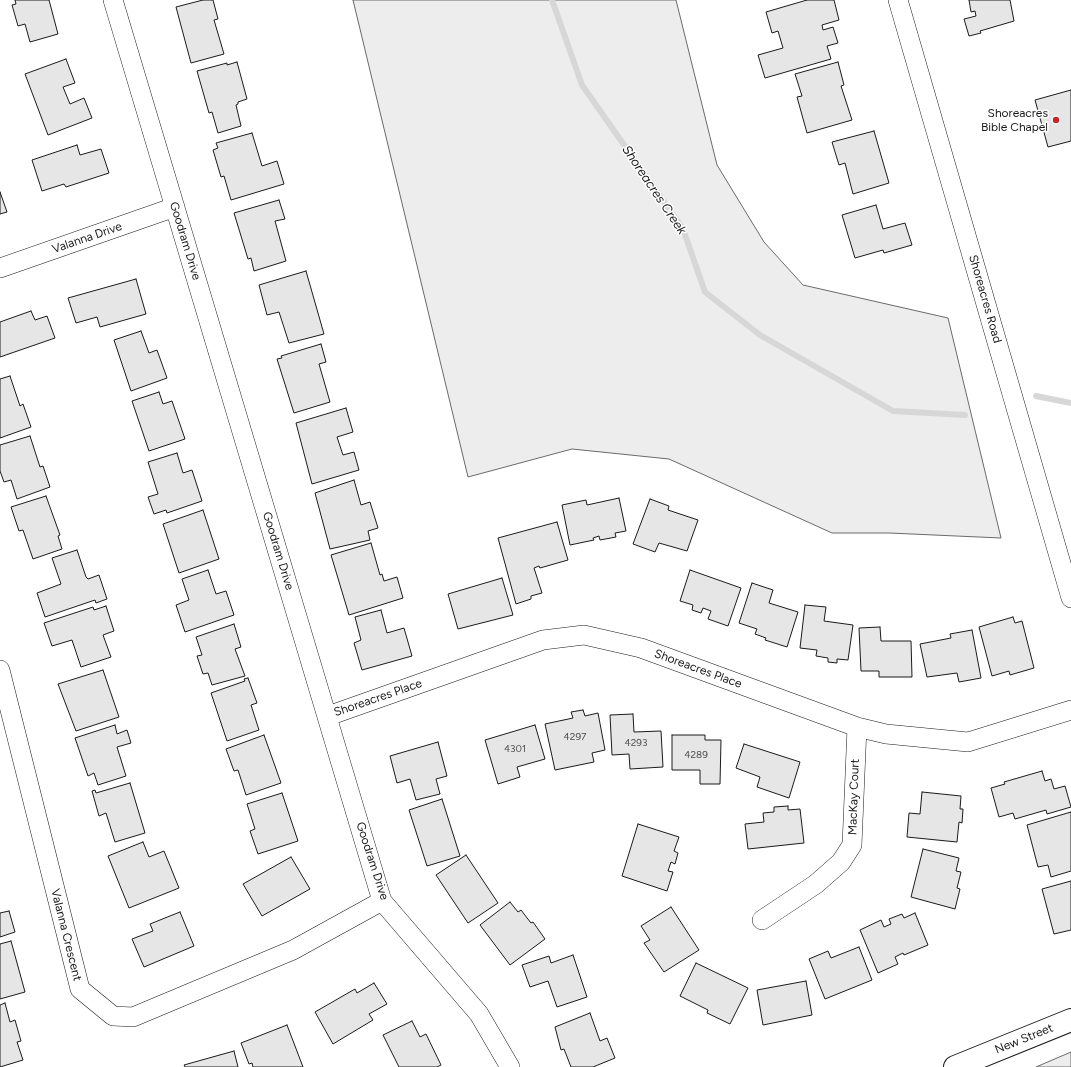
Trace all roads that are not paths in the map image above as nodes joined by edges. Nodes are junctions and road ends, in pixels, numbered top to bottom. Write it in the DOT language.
graph roads {
  1 [pos="113,0"];
  2 [pos="898,0"];
  3 [pos="175,207"];
  4 [pos="0,268"];
  5 [pos="1071,598"];
  6 [pos="0,670"];
  7 [pos="1071,710"];
  8 [pos="328,716"];
  9 [pos="857,727"];
  10 [pos="382,901"];
  11 [pos="762,920"];
  12 [pos="1071,1020"];
  13 [pos="510,1067"];
  14 [pos="955,1067"];
  1 -- 3 [label="street, Goodram Drive"];
  2 -- 5 [label="street, Shoreacres Road"];
  3 -- 4 [label="street, Valanna Drive"];
  3 -- 8 [label="street, Goodram Drive"];
  6 -- 10 [label="street, Valanna Crescent"];
  7 -- 9 [label="street, Shoreacres Place"];
  8 -- 9 [label="street, Shoreacres Place"];
  8 -- 10 [label="street, Goodram Drive"];
  9 -- 11 [label="street, MacKay Court"];
  10 -- 13 [label="street, Goodram Drive"];
  12 -- 14 [label="main road, New Street"];
}
